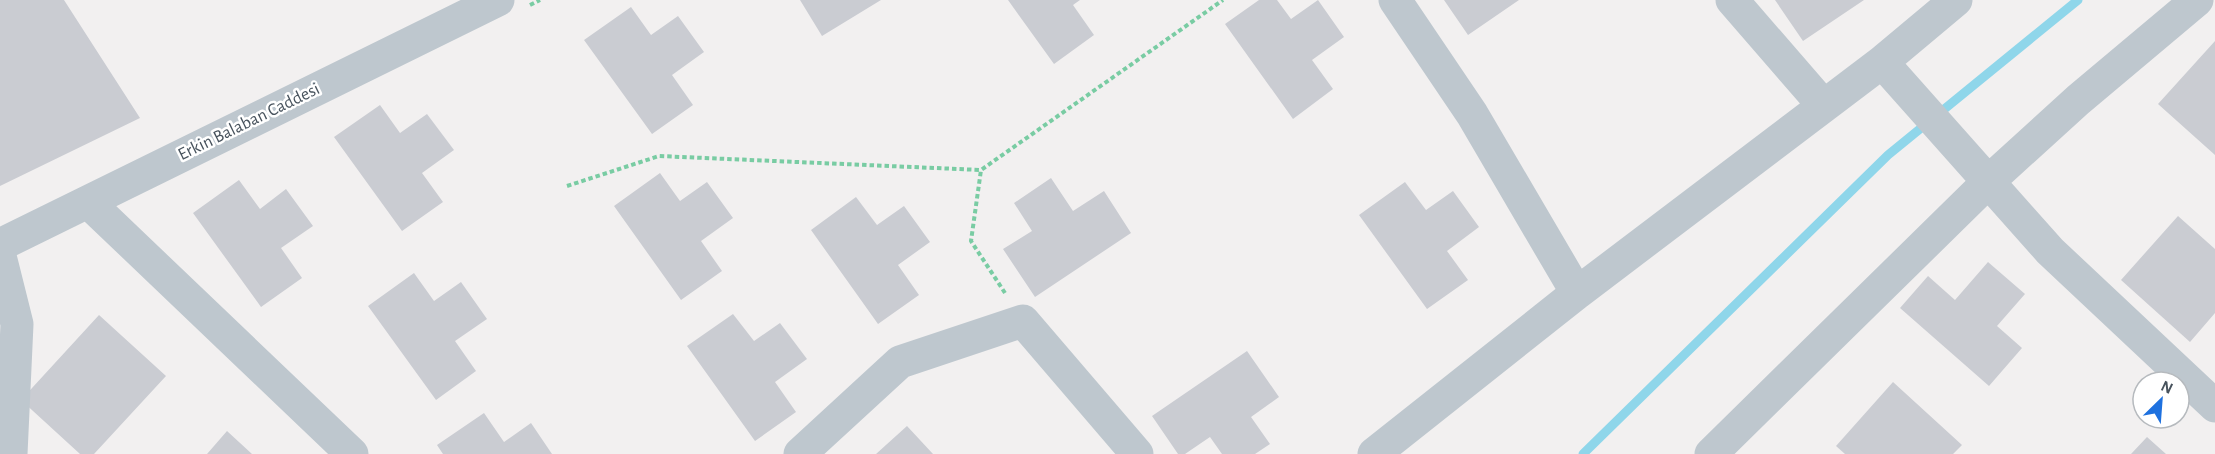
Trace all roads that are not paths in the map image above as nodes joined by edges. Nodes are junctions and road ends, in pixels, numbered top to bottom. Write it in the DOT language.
graph roads {
  1 [pos="498,0"];
  2 [pos="1395,0"];
  3 [pos="1732,0"];
  4 [pos="1956,0"];
  5 [pos="2197,0"];
  6 [pos="1882,62"];
  7 [pos="1824,106"];
  8 [pos="1989,181"];
  9 [pos="88,202"];
  10 [pos="0,246"];
  11 [pos="0,256"];
  12 [pos="1577,293"];
  13 [pos="2215,406"];
  14 [pos="11,454"];
  15 [pos="352,454"];
  16 [pos="800,454"];
  17 [pos="1137,454"];
  18 [pos="1374,454"];
  19 [pos="1711,454"];
  1 -- 9 [label="street, Erkin Balaban Caddesi"];
  2 -- 12 [label="street"];
  3 -- 7 [label="street"];
  4 -- 6 [label="street"];
  5 -- 8 [label="street"];
  6 -- 7 [label="street"];
  6 -- 8 [label="street"];
  7 -- 12 [label="street"];
  8 -- 13 [label="street"];
  8 -- 19 [label="street"];
  9 -- 10 [label="street, Erkin Balaban Caddesi"];
  9 -- 15 [label="street"];
  11 -- 14 [label="street"];
  12 -- 18 [label="street"];
  16 -- 17 [label="street"];
}
